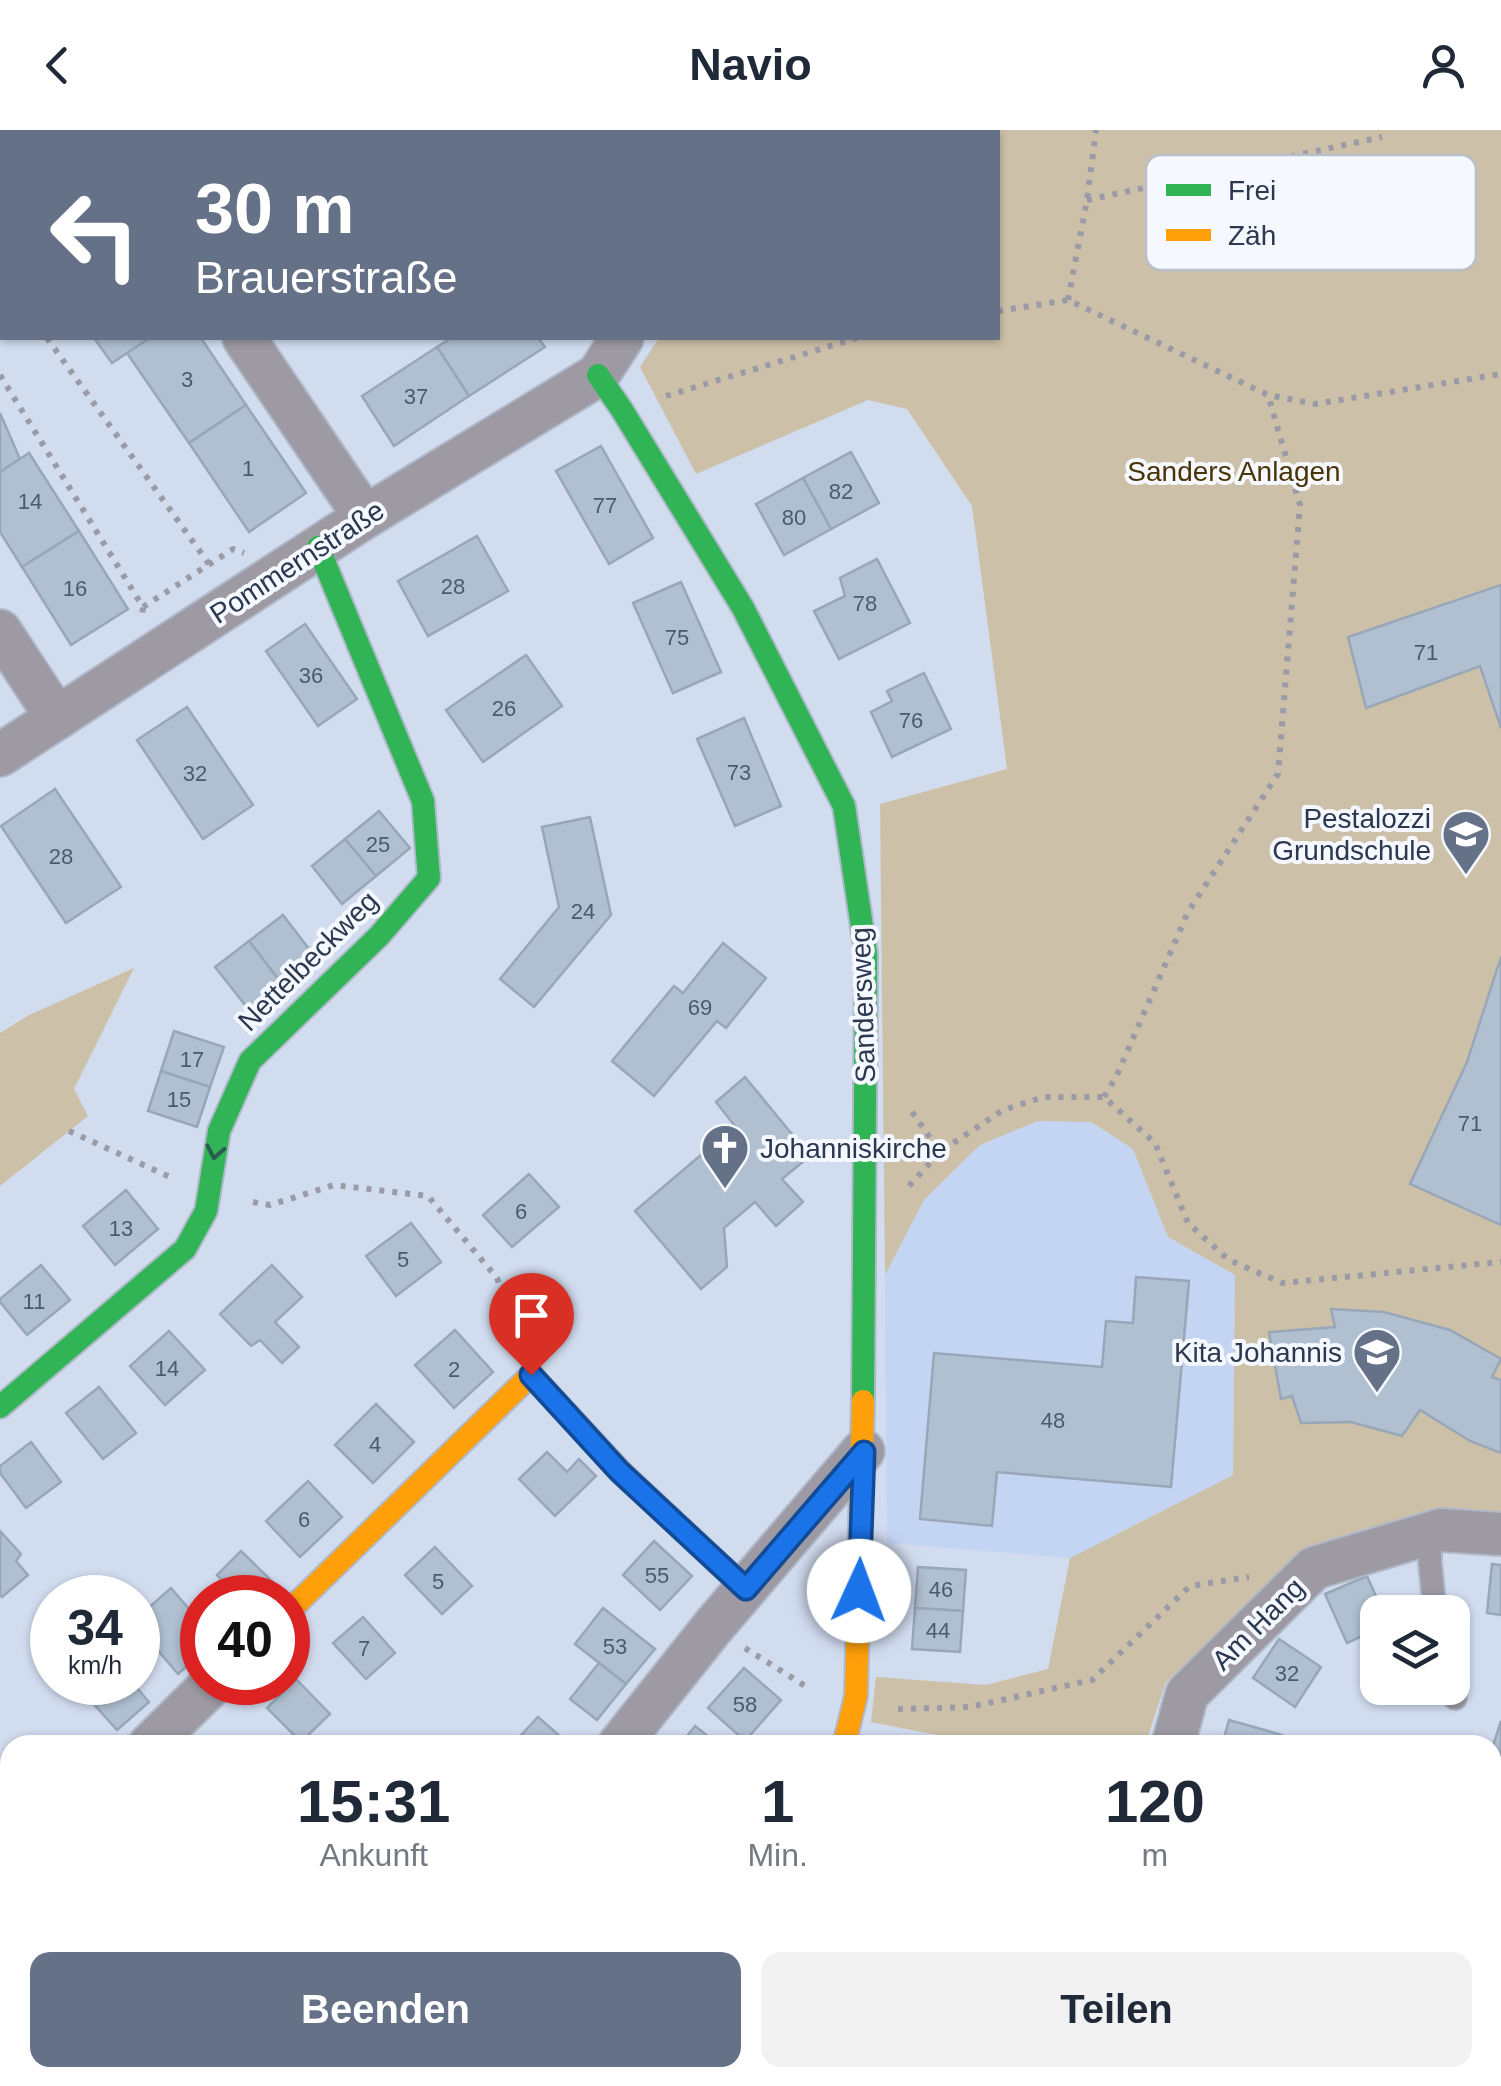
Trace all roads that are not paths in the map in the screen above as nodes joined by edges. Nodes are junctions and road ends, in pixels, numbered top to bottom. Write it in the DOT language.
graph roads {
  1 [pos="245,340"];
  2 [pos="622,340"];
  3 [pos="610,392"];
  4 [pos="365,517"];
  5 [pos="318,547"];
  6 [pos="0,631"];
  7 [pos="57,718"];
  8 [pos="0,756"];
  9 [pos="0,1407"];
  10 [pos="864,1452"];
  11 [pos="1430,1534"];
  12 [pos="1501,1534"];
  13 [pos="746,1589"];
  14 [pos="310,1591"];
  15 [pos="1433,1595"];
  16 [pos="191,1705"];
  17 [pos="160,1735"];
  18 [pos="627,1735"];
  19 [pos="847,1735"];
  20 [pos="1176,1735"];
  1 -- 4 [label="street"];
  2 -- 3 [label="street"];
  3 -- 4 [label="street, Pommernstraße"];
  3 -- 10 [label="street, Sandersweg"];
  4 -- 5 [label="street, Pommernstraße"];
  5 -- 7 [label="street, Pommernstraße"];
  5 -- 9 [label="street, Nettelbeckweg, one-way"];
  6 -- 7 [label="street"];
  7 -- 8 [label="street, Pommernstraße"];
  10 -- 13 [label="street"];
  10 -- 19 [label="street, Sandersweg"];
  11 -- 12 [label="street, Am Hang"];
  11 -- 15 [label="lane"];
  11 -- 20 [label="street, Am Hang"];
  13 -- 14 [label="street"];
  13 -- 18 [label="street"];
  16 -- 17 [label="street"];
}
